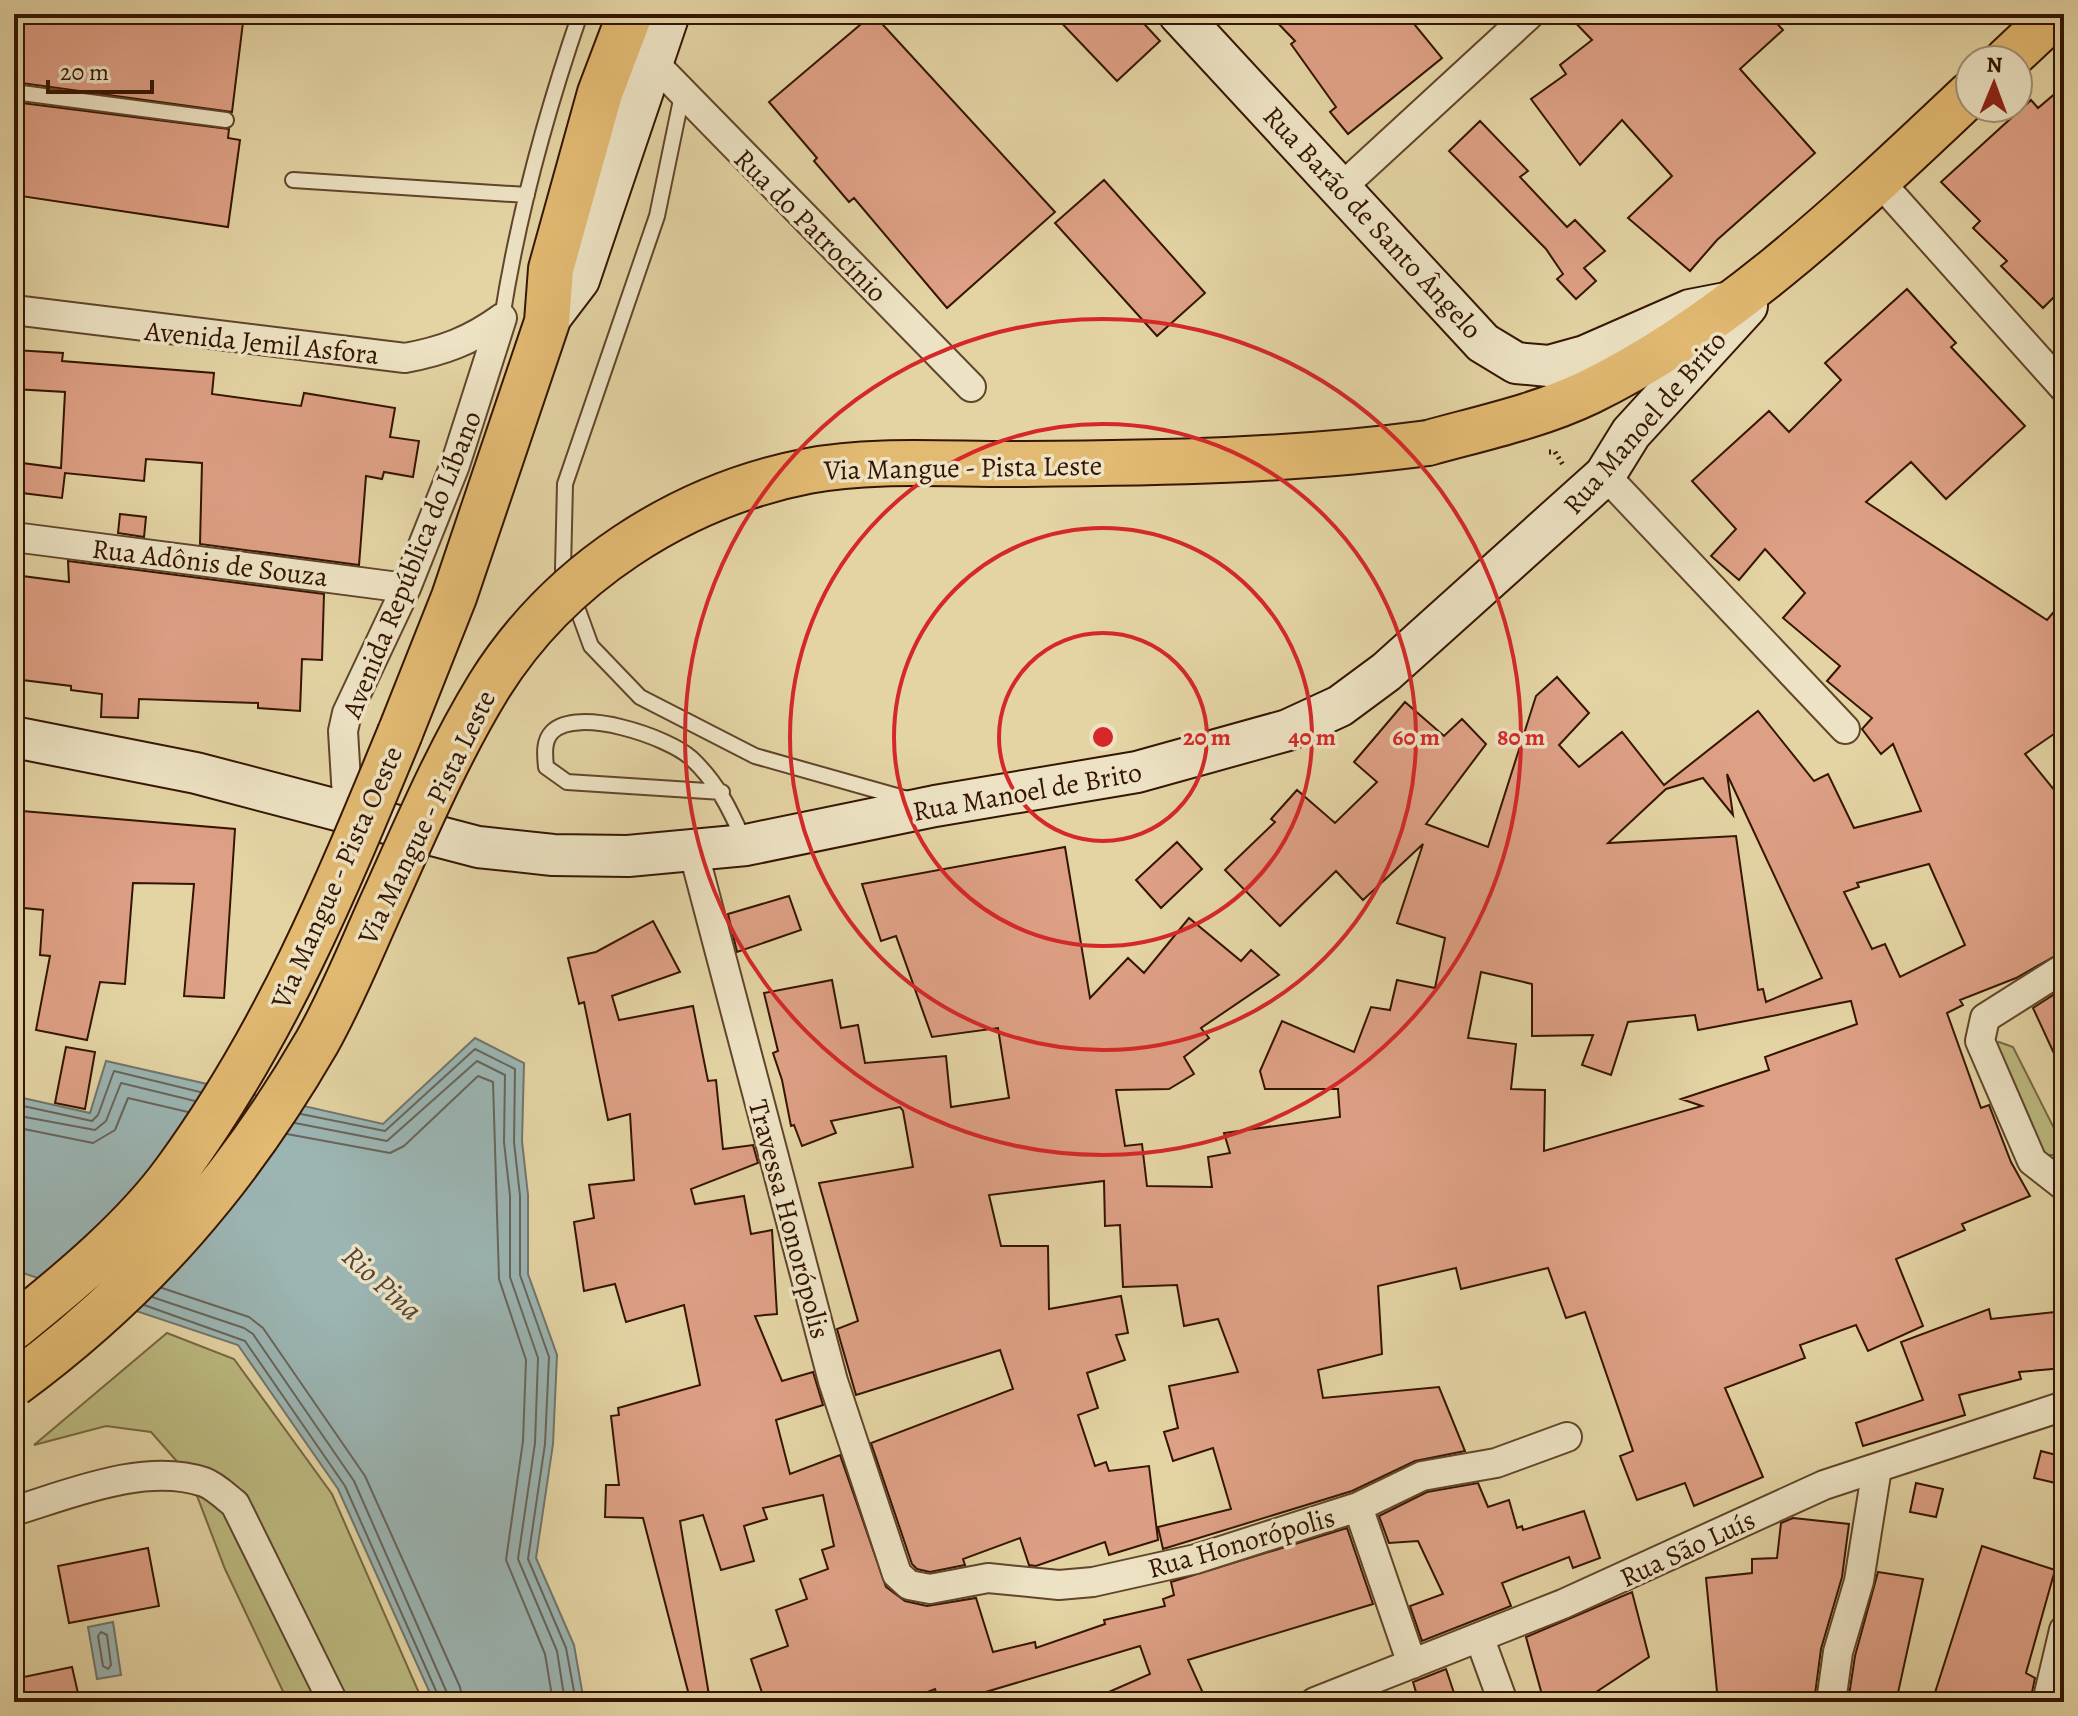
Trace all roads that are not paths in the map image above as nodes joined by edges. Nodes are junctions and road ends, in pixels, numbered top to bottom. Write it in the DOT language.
graph roads {
  1 [pos="580,14"];
  2 [pos="630,14"];
  3 [pos="669,14"];
  4 [pos="1179,14"];
  5 [pos="1530,14"];
  6 [pos="2056,14"];
  7 [pos="2024,44"];
  8 [pos="652,61"];
  9 [pos="14,92"];
  10 [pos="682,95"];
  11 [pos="1954,109"];
  12 [pos="226,120"];
  13 [pos="293,180"];
  14 [pos="1878,180"];
  15 [pos="1342,187"];
  16 [pos="527,195"];
  17 [pos="1807,241"];
  18 [pos="1730,302"];
  19 [pos="14,310"];
  20 [pos="502,318"];
  21 [pos="541,338"];
  22 [pos="971,387"];
  23 [pos="2064,388"];
  24 [pos="1548,409"];
  25 [pos="1605,475"];
  26 [pos="14,537"];
  27 [pos="406,588"];
  28 [pos="1845,729"];
  29 [pos="14,737"];
  30 [pos="722,792"];
  31 [pos="935,806"];
  32 [pos="348,814"];
  33 [pos="746,845"];
  34 [pos="693,850"];
  35 [pos="2064,968"];
  36 [pos="2064,1186"];
  37 [pos="14,1327"];
  38 [pos="14,1384"];
  39 [pos="2064,1406"];
  40 [pos="1567,1437"];
  41 [pos="1877,1468"];
  42 [pos="1358,1507"];
  43 [pos="14,1511"];
  44 [pos="904,1582"];
  45 [pos="2064,1630"];
  46 [pos="1480,1639"];
  47 [pos="1412,1664"];
  48 [pos="333,1702"];
  49 [pos="1315,1702"];
  50 [pos="1503,1702"];
  51 [pos="1831,1702"];
  52 [pos="2047,1702"];
  1 -- 16 [label="lane"];
  2 -- 21 [label="main road"];
  3 -- 8 [label="street"];
  4 -- 15 [label="street, Rua Barão de Santo Ângelo"];
  5 -- 15 [label="street"];
  6 -- 7 [label="main road"];
  8 -- 10 [label="street, Rua do Patrocínio"];
  8 -- 21 [label="street"];
  9 -- 12 [label="lane"];
  10 -- 22 [label="street, Rua do Patrocínio"];
  10 -- 31 [label="lane"];
  11 -- 14 [label="main road, Rua Manoel de Brito"];
  13 -- 16 [label="lane"];
  14 -- 17 [label="main road, Rua Manoel de Brito"];
  14 -- 23 [label="street"];
  15 -- 18 [label="street, Rua Barão de Santo Ângelo"];
  16 -- 20 [label="lane"];
  17 -- 18 [label="main road, Rua Manoel de Brito"];
  17 -- 25 [label="street, Rua Manoel de Brito"];
  18 -- 24 [label="main road, Rua Manoel de Brito"];
  19 -- 20 [label="street, Avenida Jemil Asfora"];
  20 -- 27 [label="street, Avenida República do Líbano"];
  21 -- 37 [label="main road, Via Mangue - Pista Oeste, bridge"];
  24 -- 38 [label="main road, Via Mangue - Pista Leste, bridge"];
  25 -- 28 [label="street"];
  25 -- 31 [label="street, Rua Manoel de Brito"];
  26 -- 27 [label="street, Rua Adônis de Souza"];
  27 -- 32 [label="street, Avenida República do Líbano"];
  29 -- 32 [label="street, Rua Manoel de Brito"];
  30 -- 30 [label="lane"];
  30 -- 33 [label="lane"];
  31 -- 33 [label="street, Rua Manoel de Brito"];
  32 -- 34 [label="street, Rua Manoel de Brito"];
  33 -- 34 [label="street, Rua Manoel de Brito"];
  34 -- 44 [label="street, Travessa Honorópolis"];
  35 -- 36 [label="street"];
  39 -- 41 [label="street, Rua São Luís"];
  40 -- 42 [label="street, Rua Honorópolis"];
  41 -- 46 [label="street, Rua São Luís"];
  41 -- 51 [label="street"];
  42 -- 44 [label="street, Rua Honorópolis"];
  42 -- 47 [label="street"];
  43 -- 48 [label="street"];
  45 -- 52 [label="street"];
  46 -- 47 [label="street, Rua São Luís"];
  46 -- 50 [label="street"];
  47 -- 49 [label="street, Rua São Luís"];
}
